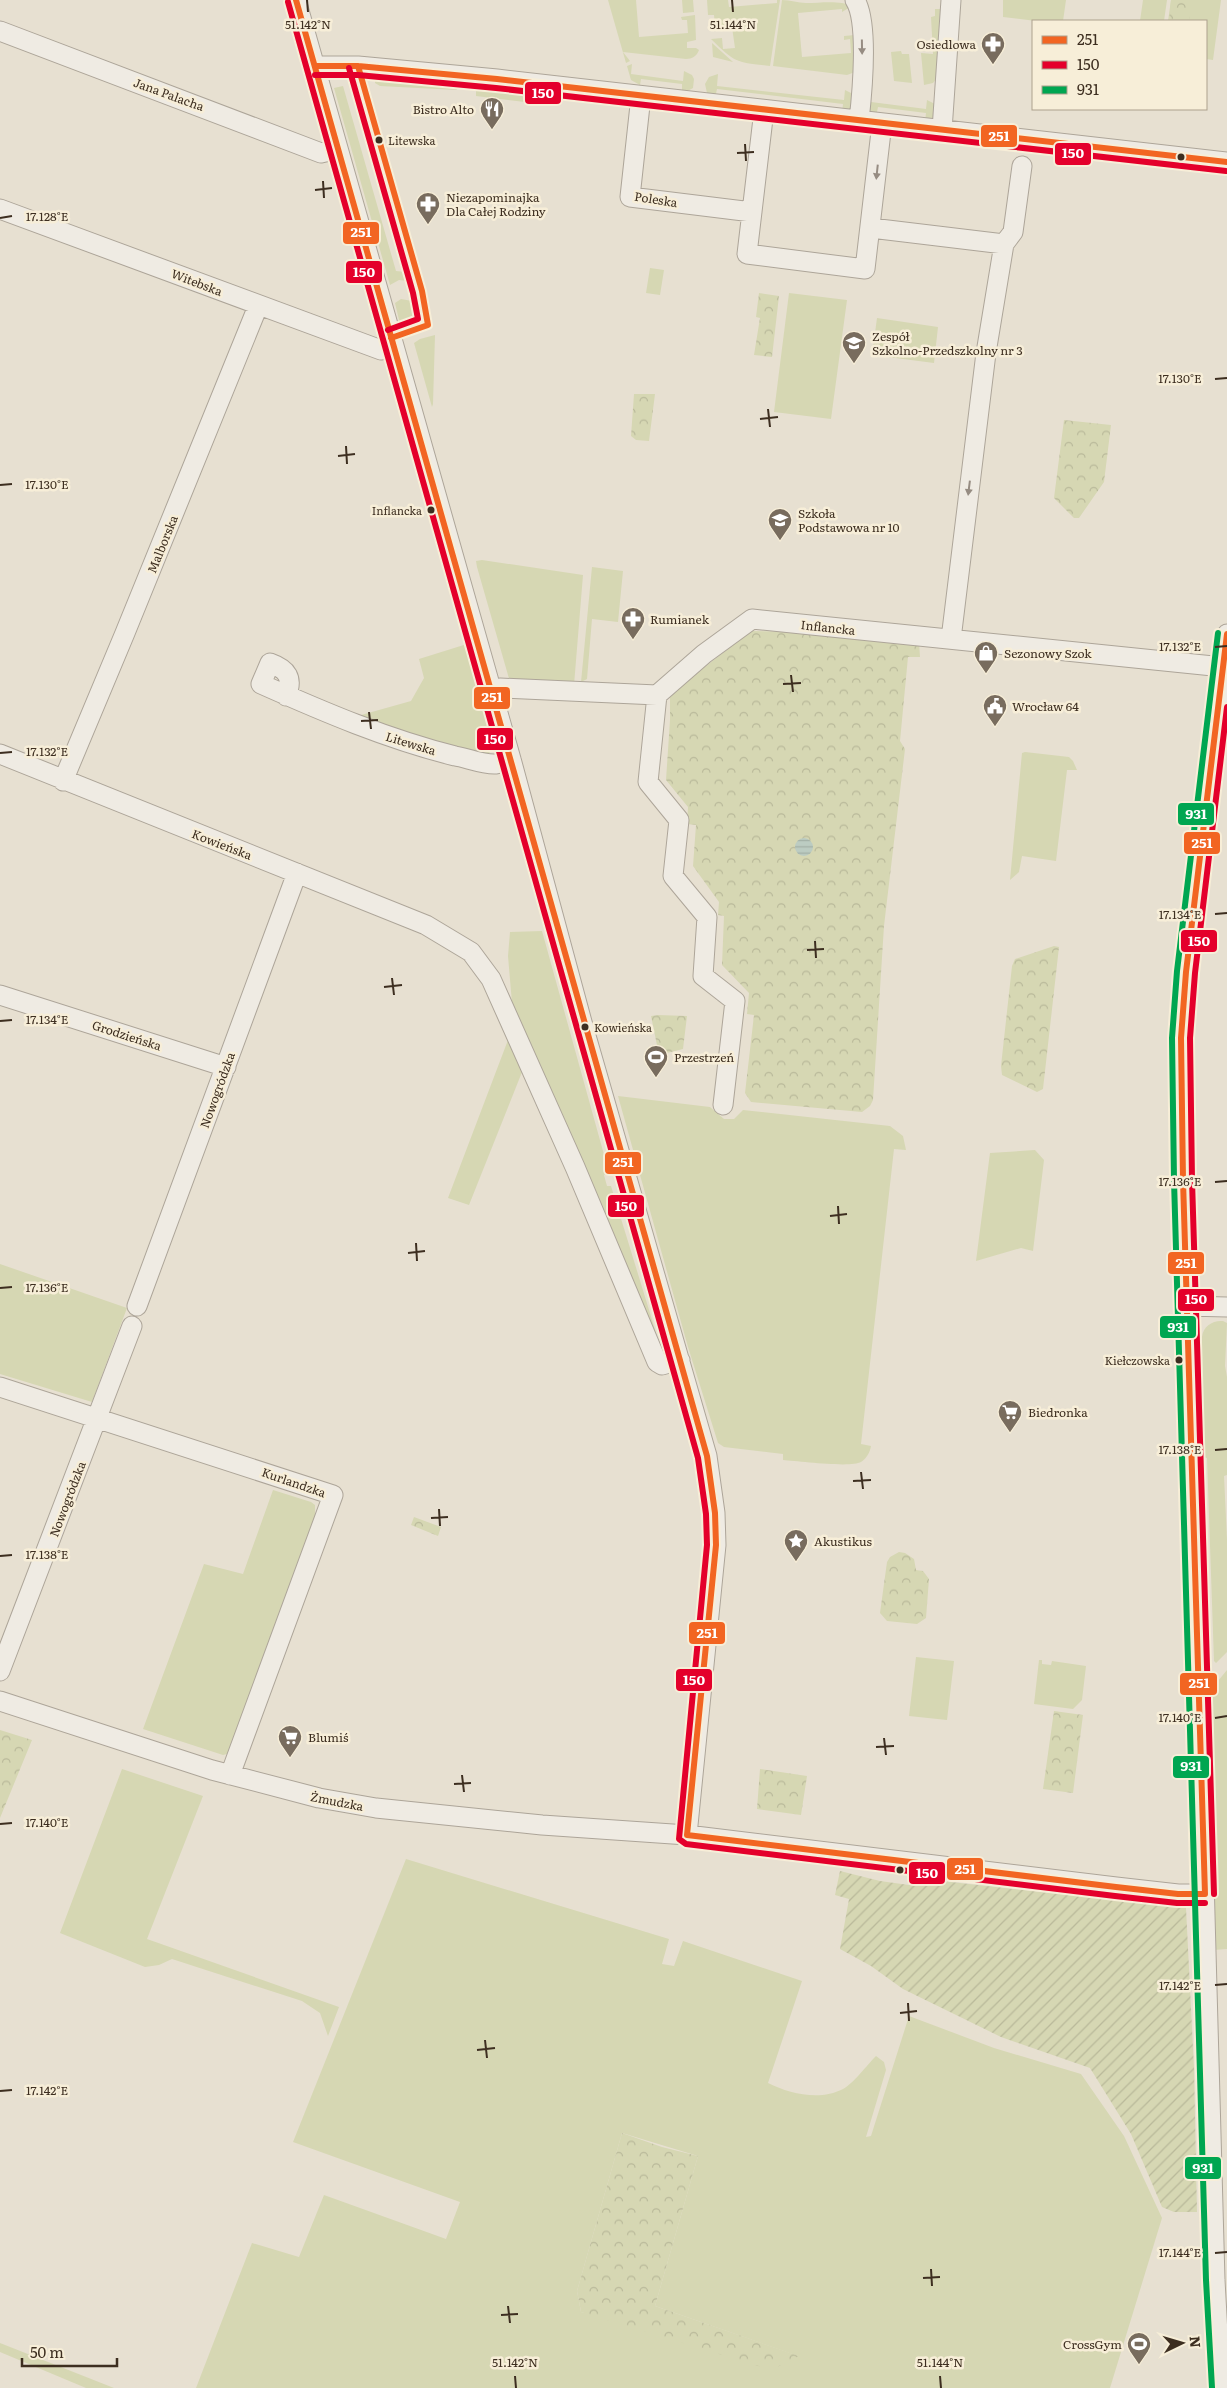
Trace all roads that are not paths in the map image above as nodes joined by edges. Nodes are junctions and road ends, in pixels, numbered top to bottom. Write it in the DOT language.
graph roads {
  1 [pos="296,0"];
  2 [pos="855,0"];
  3 [pos="951,0"];
  4 [pos="0,31"];
  5 [pos="316,66"];
  6 [pos="641,96"];
  7 [pos="764,110"];
  8 [pos="859,122"];
  9 [pos="882,124"];
  10 [pos="942,130"];
  11 [pos="338,149"];
  12 [pos="1227,162"];
  13 [pos="1022,166"];
  14 [pos="0,209"];
  15 [pos="752,212"];
  16 [pos="871,228"];
  17 [pos="1004,244"];
  18 [pos="258,306"];
  19 [pos="394,346"];
  20 [pos="1227,634"];
  21 [pos="951,639"];
  22 [pos="1223,667"];
  23 [pos="491,690"];
  24 [pos="657,695"];
  25 [pos="286,696"];
  26 [pos="0,754"];
  27 [pos="511,759"];
  28 [pos="63,781"];
  29 [pos="297,873"];
  30 [pos="0,995"];
  31 [pos="226,1067"];
  32 [pos="723,1105"];
  33 [pos="136,1306"];
  34 [pos="1186,1306"];
  35 [pos="1227,1307"];
  36 [pos="132,1326"];
  37 [pos="680,1360"];
  38 [pos="0,1387"];
  39 [pos="98,1418"];
  40 [pos="0,1671"];
  41 [pos="0,1701"];
  42 [pos="230,1775"];
  43 [pos="687,1835"];
  44 [pos="1205,1894"];
  45 [pos="1221,2388"];
  1 -- 5 [label="street"];
  2 -- 8 [label="street, one-way"];
  3 -- 10 [label="street"];
  4 -- 11 [label="street, Jana Palacha"];
  5 -- 6 [label="street"];
  5 -- 11 [label="street"];
  6 -- 7 [label="street"];
  6 -- 15 [label="street, Poleska"];
  7 -- 8 [label="street"];
  7 -- 15 [label="street"];
  8 -- 9 [label="street"];
  9 -- 10 [label="street"];
  9 -- 16 [label="street, one-way"];
  10 -- 12 [label="street"];
  11 -- 19 [label="street"];
  13 -- 17 [label="street"];
  14 -- 18 [label="street, Witebska"];
  15 -- 16 [label="street"];
  16 -- 17 [label="street"];
  17 -- 21 [label="street, one-way"];
  18 -- 19 [label="street, Witebska"];
  18 -- 28 [label="street, Malborska"];
  19 -- 23 [label="street"];
  20 -- 22 [label="street"];
  21 -- 22 [label="street, Inflancka"];
  21 -- 24 [label="street, Inflancka"];
  22 -- 34 [label="street"];
  23 -- 24 [label="street"];
  23 -- 27 [label="street"];
  24 -- 32 [label="street"];
  25 -- 27 [label="street, Litewska"];
  26 -- 28 [label="street, Kowieńska"];
  27 -- 37 [label="street"];
  28 -- 29 [label="street, Kowieńska"];
  29 -- 31 [label="street, Nowogródzka"];
  29 -- 37 [label="street, Kowieńska"];
  30 -- 31 [label="street, Grodzieńska"];
  31 -- 33 [label="street, Nowogródzka"];
  34 -- 35 [label="street"];
  34 -- 44 [label="street"];
  36 -- 39 [label="street, Nowogródzka"];
  37 -- 43 [label="street"];
  38 -- 39 [label="street, Kurlandzka"];
  39 -- 40 [label="street, Nowogródzka"];
  39 -- 42 [label="street, Kurlandzka"];
  41 -- 42 [label="street, Żmudzka"];
  42 -- 43 [label="street, Żmudzka"];
  43 -- 44 [label="street, Żmudzka"];
  44 -- 45 [label="street"];
}
